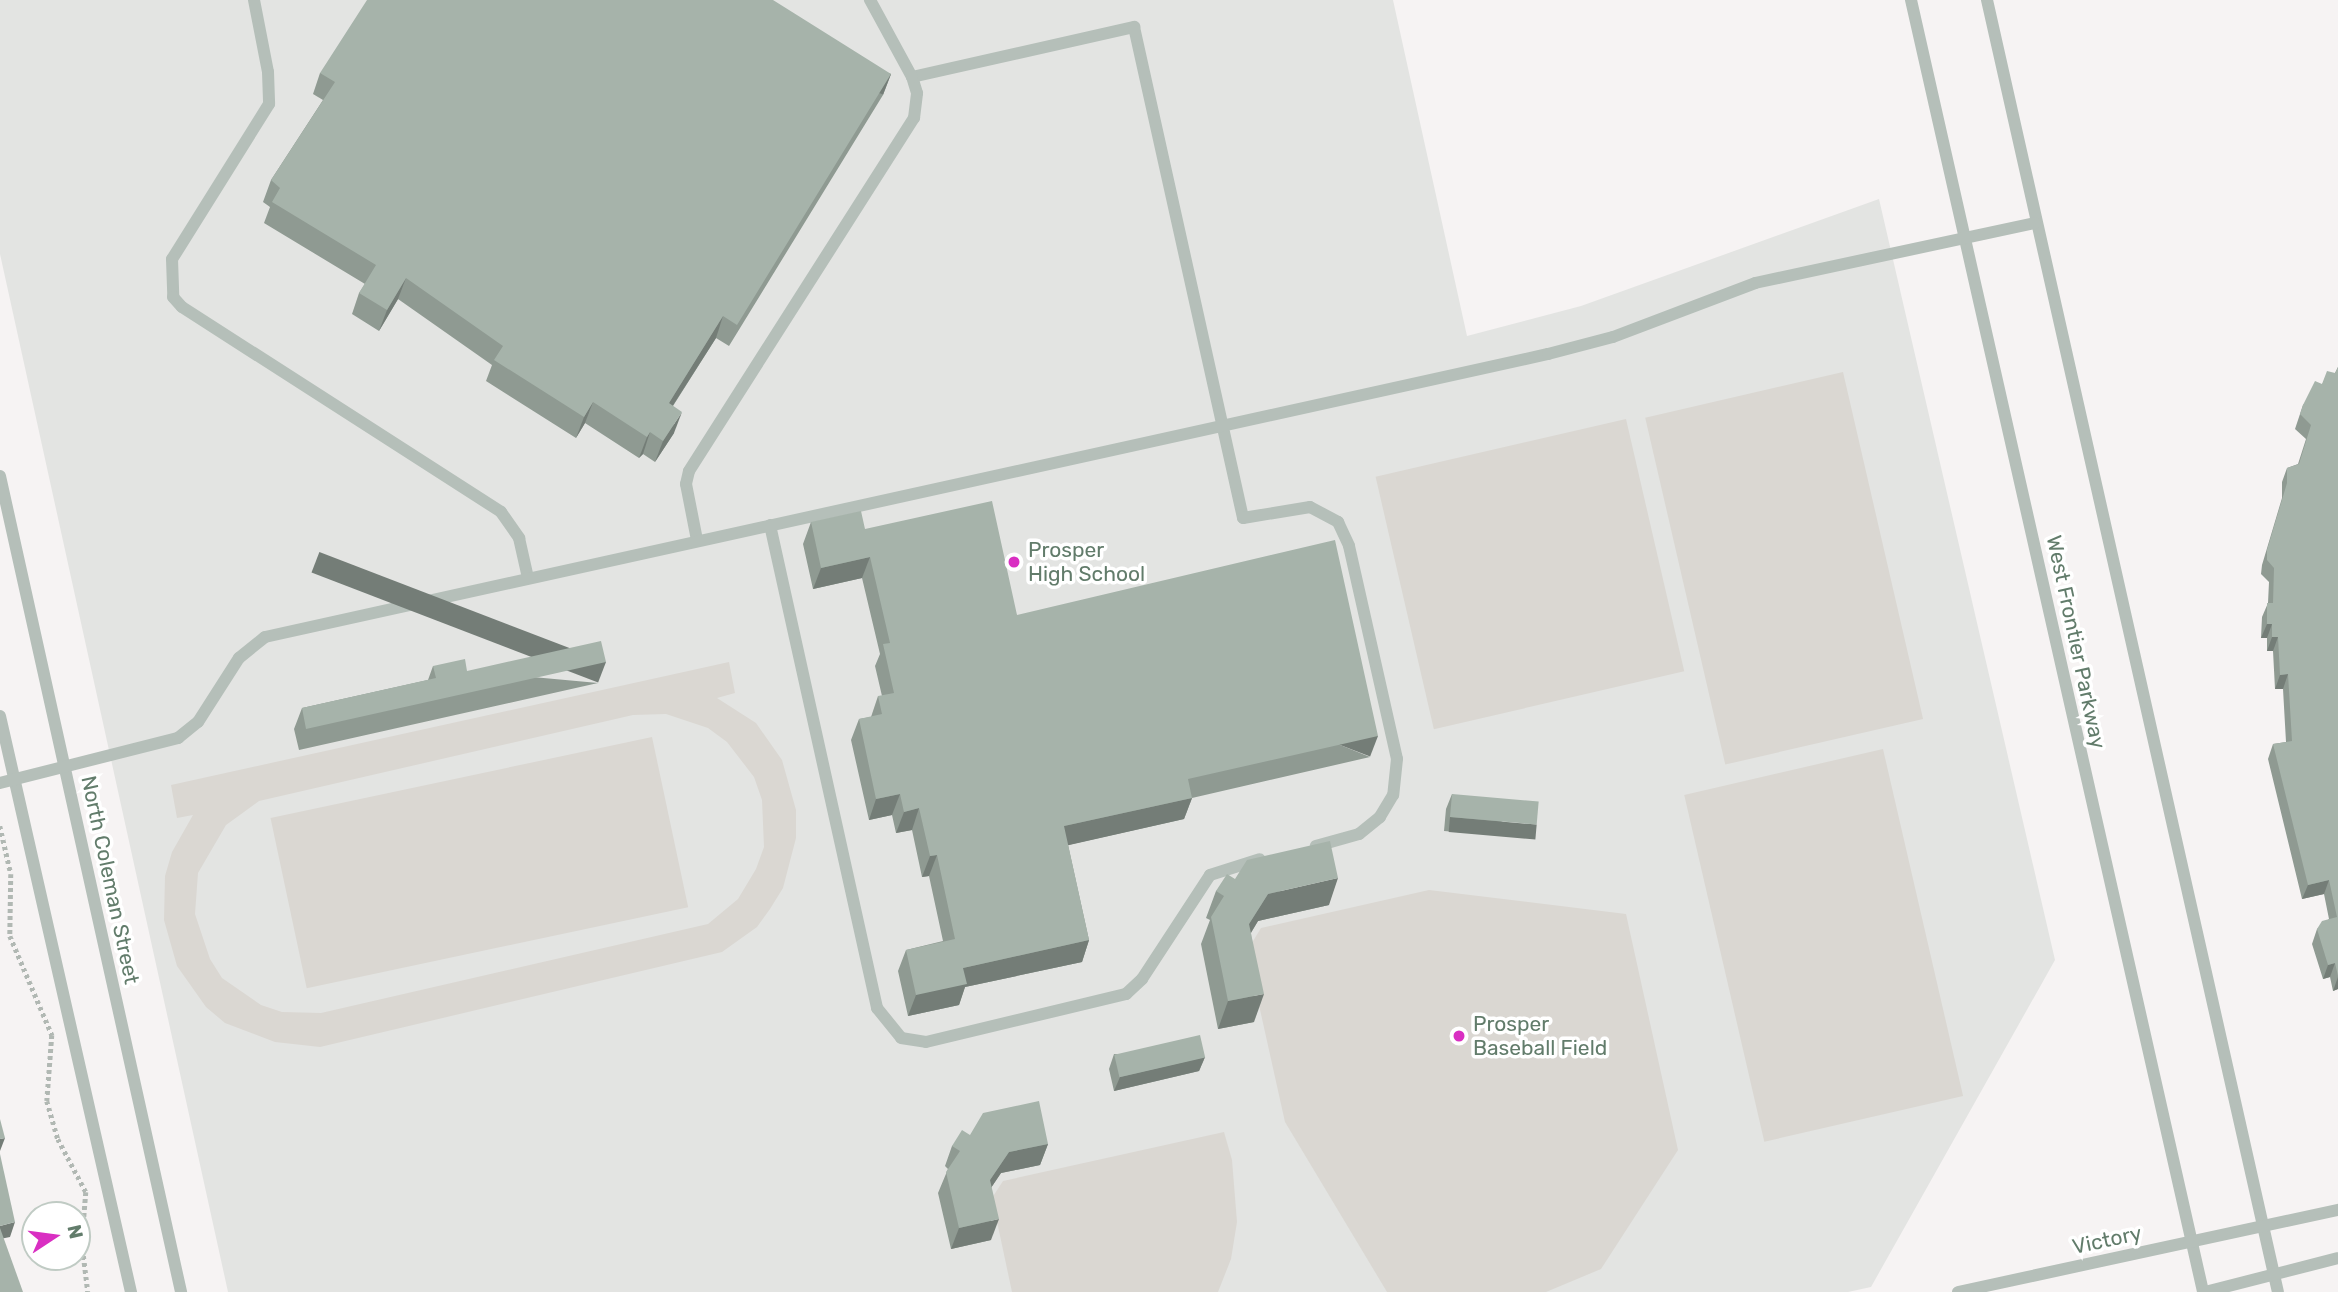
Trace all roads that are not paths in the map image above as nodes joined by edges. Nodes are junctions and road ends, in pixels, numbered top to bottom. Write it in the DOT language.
graph roads {
  1 [pos="254,0"];
  2 [pos="870,0"];
  3 [pos="1911,0"];
  4 [pos="1987,0"];
  5 [pos="912,77"];
  6 [pos="2035,223"];
  7 [pos="1964,238"];
  8 [pos="1224,427"];
  9 [pos="0,475"];
  10 [pos="770,525"];
  11 [pos="696,540"];
  12 [pos="528,578"];
  13 [pos="0,716"];
  14 [pos="65,768"];
  15 [pos="13,780"];
  16 [pos="0,783"];
  17 [pos="1307,848"];
  18 [pos="1280,855"];
  19 [pos="2338,1210"];
  20 [pos="2264,1226"];
  21 [pos="2191,1242"];
  22 [pos="2338,1258"];
  23 [pos="2274,1275"];
  24 [pos="131,1292"];
  25 [pos="181,1292"];
  26 [pos="1958,1292"];
  27 [pos="2204,1292"];
  28 [pos="2278,1292"];
  1 -- 12 [label="street"];
  2 -- 5 [label="street"];
  3 -- 7 [label="street, West Frontier Parkway"];
  4 -- 6 [label="street"];
  5 -- 8 [label="street"];
  5 -- 11 [label="street"];
  6 -- 7 [label="street"];
  6 -- 20 [label="street"];
  7 -- 8 [label="street"];
  7 -- 21 [label="street, West Frontier Parkway"];
  8 -- 10 [label="street"];
  8 -- 17 [label="street"];
  9 -- 14 [label="street, North Coleman Street"];
  10 -- 11 [label="street"];
  10 -- 18 [label="street"];
  11 -- 12 [label="street"];
  12 -- 14 [label="street"];
  13 -- 15 [label="street"];
  14 -- 15 [label="street"];
  14 -- 25 [label="street, North Coleman Street"];
  15 -- 16 [label="street"];
  15 -- 24 [label="street"];
  19 -- 20 [label="street, Victory"];
  20 -- 21 [label="street, Victory"];
  20 -- 23 [label="street"];
  21 -- 26 [label="street, Victory"];
  21 -- 27 [label="street, West Frontier Parkway"];
  22 -- 23 [label="street"];
  23 -- 27 [label="street"];
  23 -- 28 [label="street"];
}
